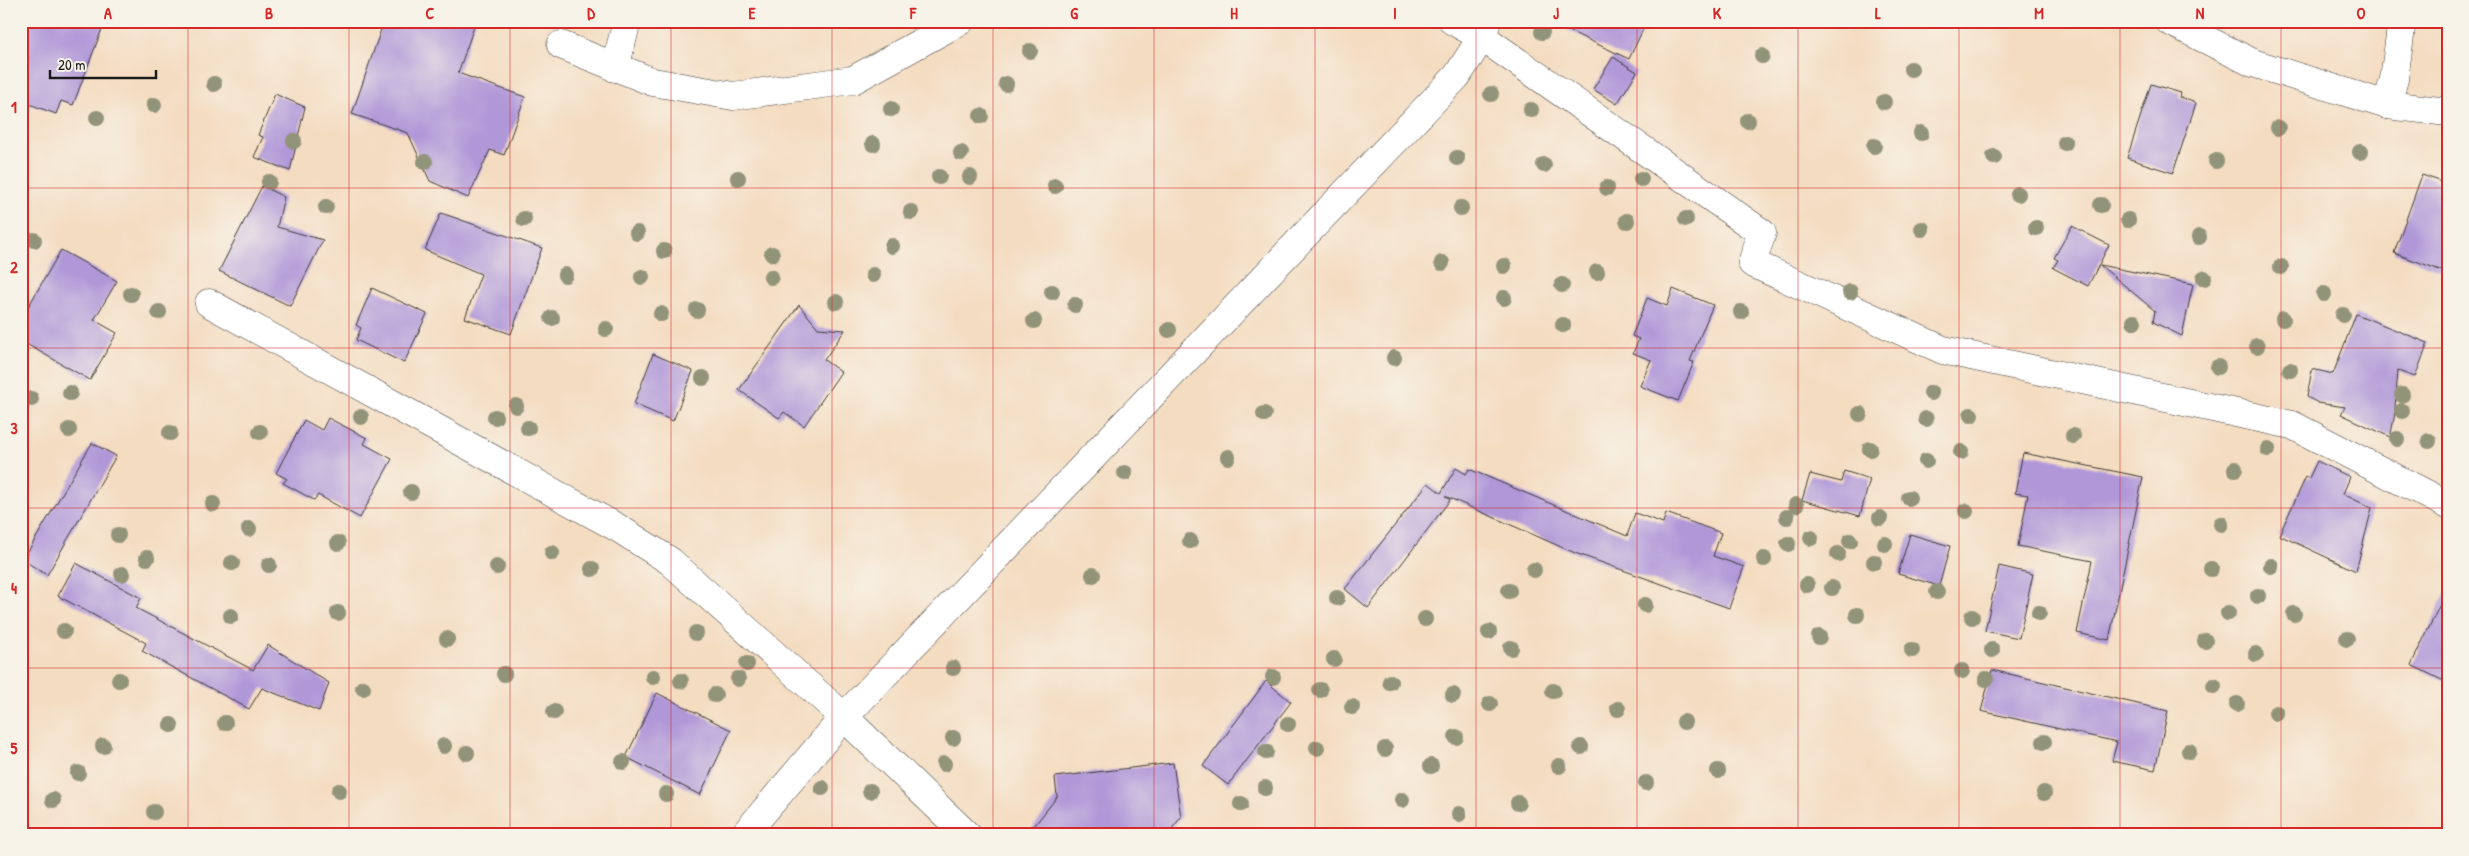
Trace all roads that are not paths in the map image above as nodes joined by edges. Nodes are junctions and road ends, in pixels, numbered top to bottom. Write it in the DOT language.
graph roads {
  1 [pos="627,21"];
  2 [pos="960,21"];
  3 [pos="1453,21"];
  4 [pos="2169,21"];
  5 [pos="2402,21"];
  6 [pos="1485,29"];
  7 [pos="561,45"];
  8 [pos="615,68"];
  9 [pos="2387,104"];
  10 [pos="2448,112"];
  11 [pos="209,303"];
  12 [pos="2448,505"];
  13 [pos="844,717"];
  14 [pos="744,835"];
  15 [pos="967,835"];
  1 -- 8 [label="street"];
  2 -- 8 [label="street"];
  3 -- 6 [label="street"];
  4 -- 9 [label="street"];
  5 -- 9 [label="street"];
  6 -- 12 [label="street"];
  6 -- 13 [label="street"];
  7 -- 8 [label="street"];
  9 -- 10 [label="street"];
  11 -- 13 [label="street"];
  13 -- 14 [label="street"];
  13 -- 15 [label="street"];
}
